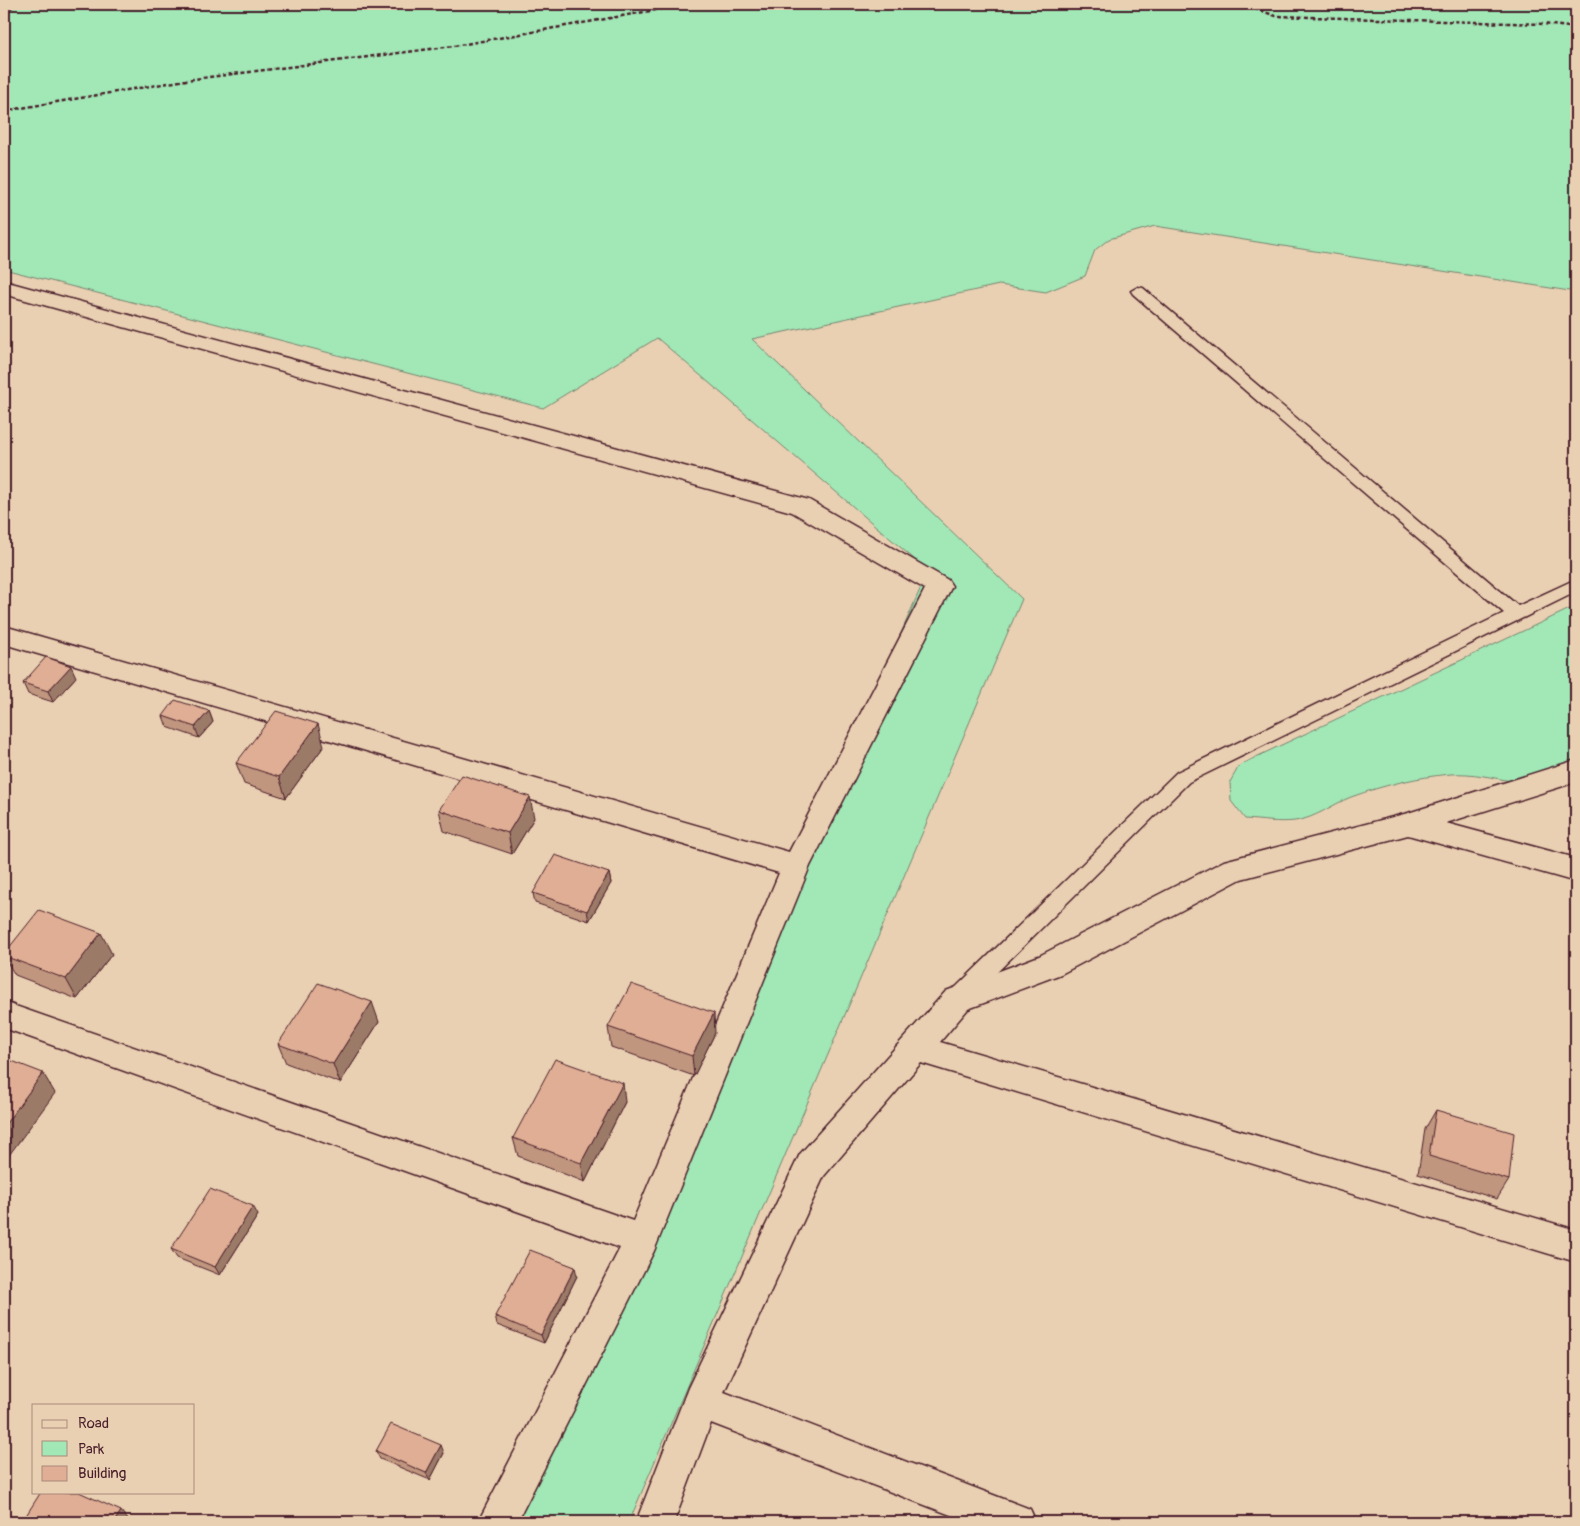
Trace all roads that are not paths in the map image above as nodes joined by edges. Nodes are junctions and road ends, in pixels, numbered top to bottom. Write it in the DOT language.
graph roads {
  1 [pos="4,287"];
  2 [pos="1138,291"];
  3 [pos="1576,585"];
  4 [pos="1516,614"];
  5 [pos="4,635"];
  6 [pos="1576,772"];
  7 [pos="1408,824"];
  8 [pos="796,866"];
  9 [pos="1576,870"];
  10 [pos="957,1000"];
  11 [pos="4,1015"];
  12 [pos="915,1048"];
  13 [pos="642,1240"];
  14 [pos="1576,1246"];
  15 [pos="701,1401"];
  16 [pos="497,1522"];
  17 [pos="655,1522"];
  18 [pos="1017,1522"];
  1 -- 8 [label="street"];
  2 -- 4 [label="lane"];
  3 -- 4 [label="lane"];
  4 -- 10 [label="lane"];
  5 -- 8 [label="street"];
  6 -- 7 [label="street"];
  7 -- 9 [label="street"];
  7 -- 10 [label="street"];
  8 -- 13 [label="street"];
  10 -- 12 [label="street"];
  11 -- 13 [label="street"];
  12 -- 14 [label="street"];
  12 -- 15 [label="street"];
  13 -- 16 [label="street"];
  15 -- 17 [label="street"];
  15 -- 18 [label="street"];
}
